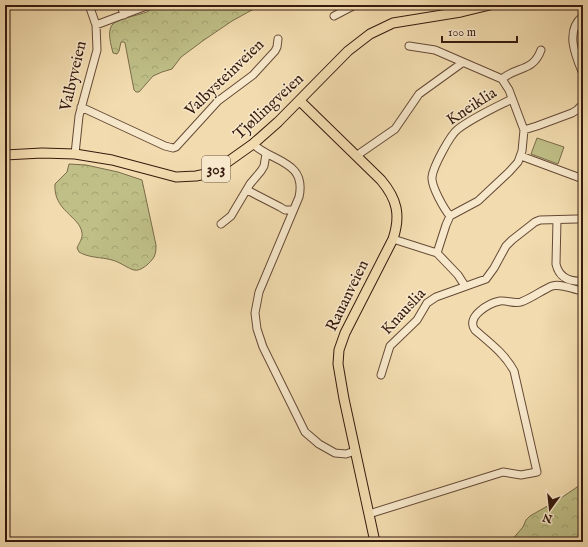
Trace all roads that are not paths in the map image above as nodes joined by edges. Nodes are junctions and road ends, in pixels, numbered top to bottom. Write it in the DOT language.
graph roads {
  1 [pos="89,5"];
  2 [pos="120,5"];
  3 [pos="149,5"];
  4 [pos="355,5"];
  5 [pos="490,5"];
  6 [pos="451,9"];
  7 [pos="124,15"];
  8 [pos="334,16"];
  9 [pos="583,16"];
  10 [pos="96,25"];
  11 [pos="278,39"];
  12 [pos="409,46"];
  13 [pos="541,50"];
  14 [pos="462,63"];
  15 [pos="583,74"];
  16 [pos="502,79"];
  17 [pos="512,99"];
  18 [pos="300,101"];
  19 [pos="583,104"];
  20 [pos="81,107"];
  21 [pos="524,130"];
  22 [pos="253,144"];
  23 [pos="74,154"];
  24 [pos="266,154"];
  25 [pos="5,155"];
  26 [pos="356,156"];
  27 [pos="521,156"];
  28 [pos="583,179"];
  29 [pos="247,190"];
  30 [pos="293,210"];
  31 [pos="450,216"];
  32 [pos="577,219"];
  33 [pos="557,220"];
  34 [pos="221,224"];
  35 [pos="393,239"];
  36 [pos="437,254"];
  37 [pos="583,280"];
  38 [pos="465,286"];
  39 [pos="583,291"];
  40 [pos="381,375"];
  41 [pos="355,451"];
  42 [pos="369,514"];
  43 [pos="375,542"];
  1 -- 10 [label="street, Valbyveien"];
  2 -- 7 [label="street"];
  3 -- 7 [label="street"];
  4 -- 8 [label="street"];
  5 -- 6 [label="main road, Tjøllingveien / 303"];
  6 -- 18 [label="main road, Tjøllingveien / 303"];
  7 -- 10 [label="street"];
  9 -- 15 [label="street"];
  10 -- 20 [label="street, Valbyveien"];
  11 -- 20 [label="street, Valbysteinveien"];
  12 -- 14 [label="street"];
  13 -- 16 [label="street"];
  14 -- 16 [label="street"];
  14 -- 26 [label="street"];
  16 -- 17 [label="street"];
  17 -- 21 [label="street, Kneiklia"];
  17 -- 31 [label="street, Kneiklia"];
  18 -- 22 [label="main road, Tjøllingveien / 303"];
  18 -- 26 [label="main road, Rauanveien"];
  19 -- 21 [label="street"];
  20 -- 23 [label="street, Valbyveien"];
  21 -- 27 [label="street, Kneiklia"];
  22 -- 23 [label="main road, Tjøllingveien / 303"];
  22 -- 24 [label="street"];
  23 -- 25 [label="main road, Tjøllingveien / 303"];
  24 -- 29 [label="street"];
  24 -- 30 [label="street"];
  26 -- 35 [label="main road, Rauanveien"];
  27 -- 28 [label="street"];
  27 -- 31 [label="street"];
  29 -- 30 [label="street"];
  29 -- 34 [label="street"];
  30 -- 41 [label="street"];
  31 -- 36 [label="street"];
  32 -- 33 [label="street, Knauslia"];
  33 -- 37 [label="street"];
  33 -- 38 [label="street, Knauslia"];
  35 -- 36 [label="street"];
  35 -- 41 [label="main road, Rauanveien"];
  36 -- 38 [label="street"];
  38 -- 40 [label="street, Knauslia"];
  39 -- 42 [label="street"];
  41 -- 42 [label="main road, Rauanveien"];
  42 -- 43 [label="main road, Rauanveien"];
}
